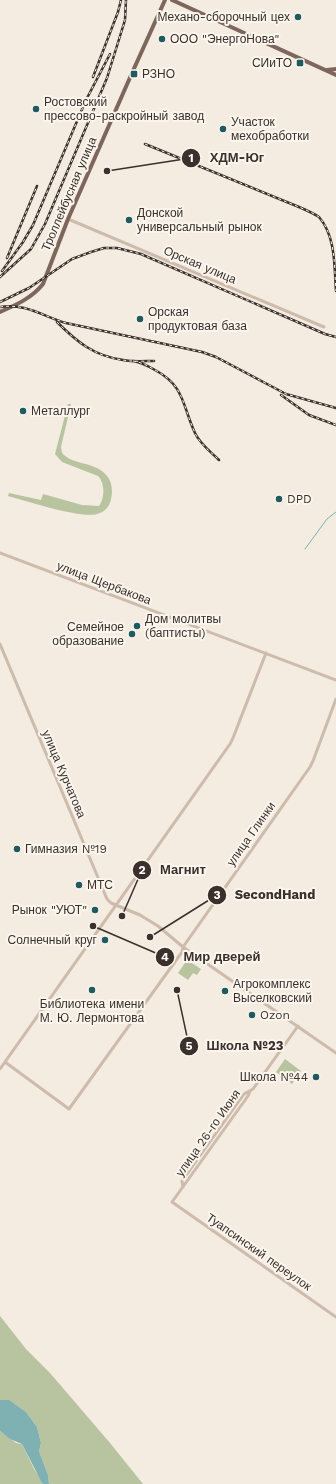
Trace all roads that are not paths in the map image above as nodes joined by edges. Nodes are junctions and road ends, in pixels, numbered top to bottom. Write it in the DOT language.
graph roads {
  1 [pos="165,0"];
  2 [pos="172,0"];
  3 [pos="336,69"];
  4 [pos="325,70"];
  5 [pos="336,75"];
  6 [pos="68,219"];
  7 [pos="0,312"];
  8 [pos="324,327"];
  9 [pos="0,553"];
  10 [pos="0,644"];
  11 [pos="266,653"];
  12 [pos="336,680"];
  13 [pos="336,699"];
  14 [pos="116,906"];
  15 [pos="183,947"];
  16 [pos="298,1026"];
  17 [pos="336,1053"];
  18 [pos="5,1062"];
  19 [pos="0,1069"];
  20 [pos="172,1202"];
  21 [pos="336,1317"];
  1 -- 6 [label="main road, Троллейбусная улица"];
  2 -- 4 [label="main road"];
  3 -- 4 [label="main road"];
  4 -- 5 [label="main road"];
  6 -- 7 [label="main road, Троллейбусная улица"];
  6 -- 8 [label="street, Орская улица"];
  9 -- 11 [label="street, улица Щербакова"];
  10 -- 14 [label="street, улица Курчатова"];
  11 -- 12 [label="street, улица Щербакова"];
  11 -- 14 [label="street"];
  13 -- 15 [label="street, улица Глинки"];
  14 -- 15 [label="street"];
  14 -- 18 [label="street"];
  15 -- 16 [label="street"];
  15 -- 18 [label="street, улица Глинки"];
  16 -- 17 [label="street"];
  16 -- 20 [label="street, улица 26-го Июня"];
  18 -- 19 [label="street"];
  20 -- 21 [label="street, Туапсинский переулок"];
}
